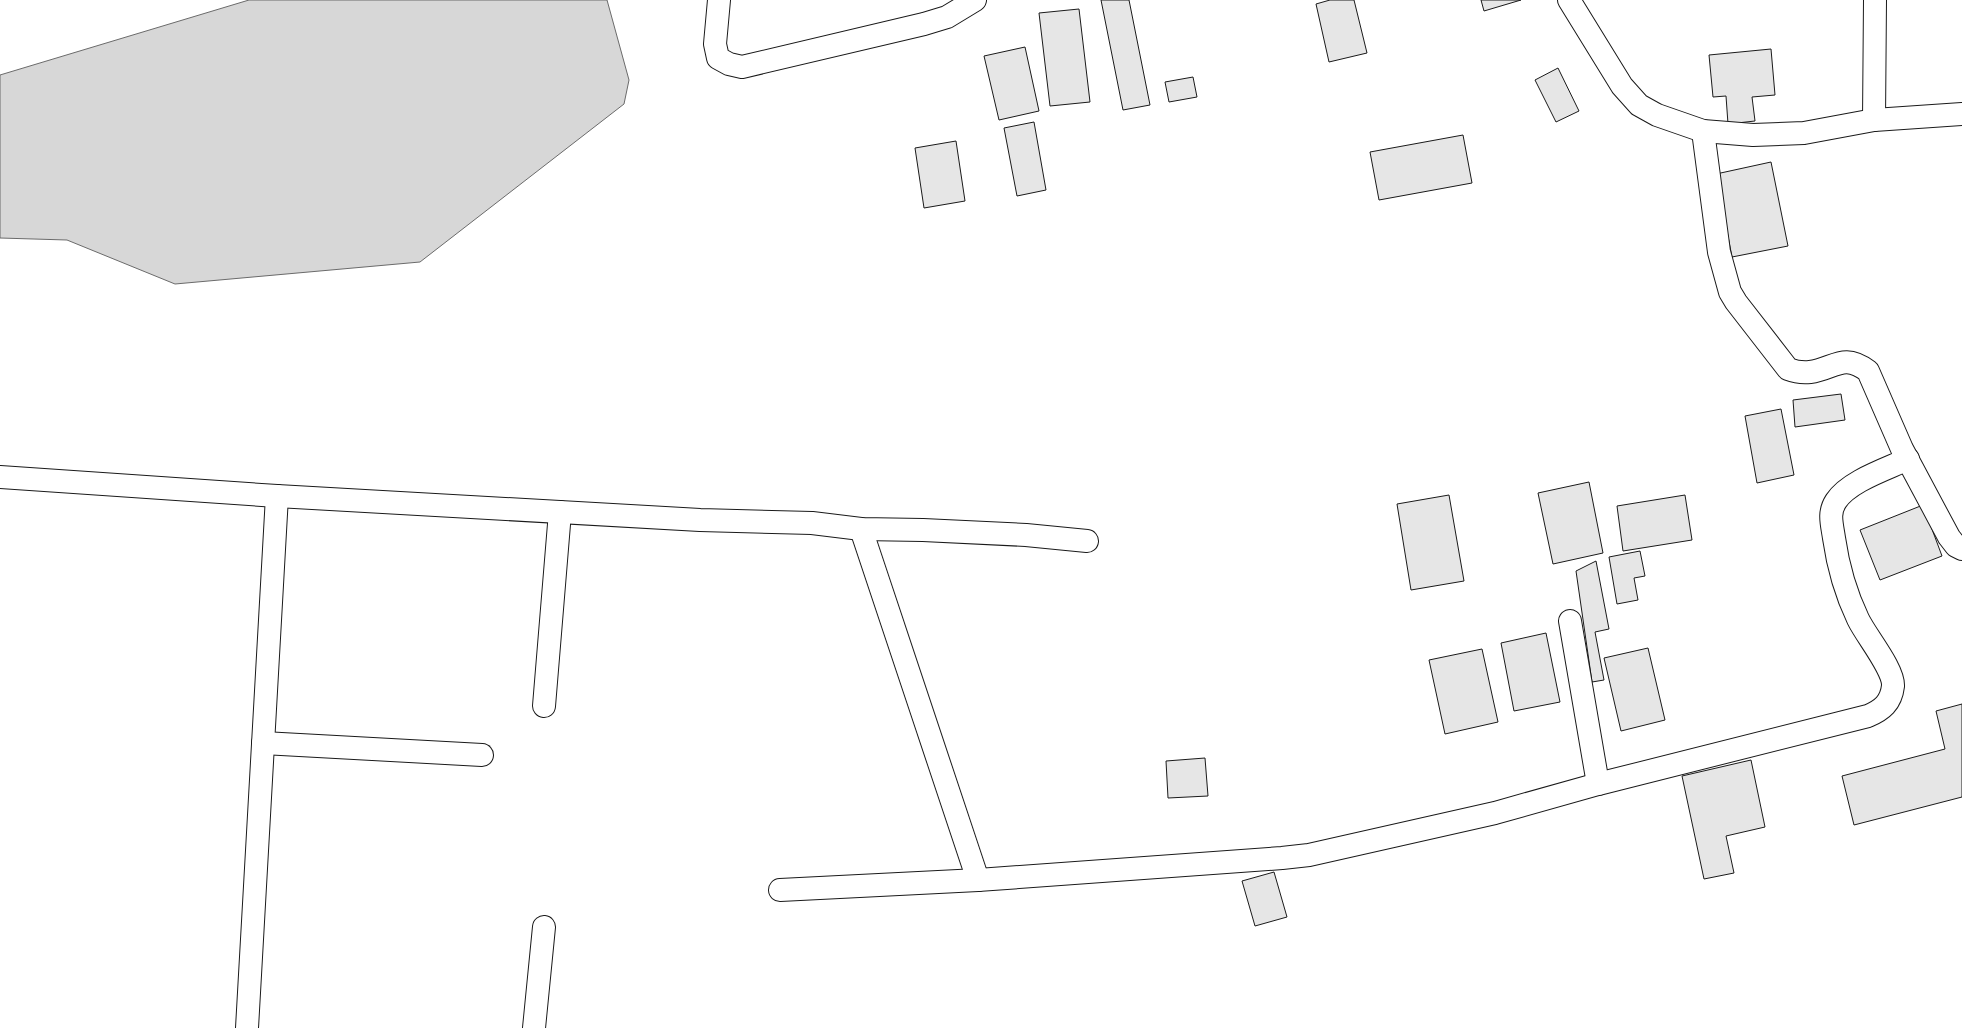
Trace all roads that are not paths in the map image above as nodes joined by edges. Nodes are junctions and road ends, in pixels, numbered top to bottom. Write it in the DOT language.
graph roads {
  1 [pos="719,0"];
  2 [pos="974,0"];
  3 [pos="1569,0"];
  4 [pos="1875,0"];
  5 [pos="1962,114"];
  6 [pos="1874,120"];
  7 [pos="1703,131"];
  8 [pos="1908,459"];
  9 [pos="0,476"];
  10 [pos="277,496"];
  11 [pos="560,512"];
  12 [pos="861,529"];
  13 [pos="1087,541"];
  14 [pos="1962,549"];
  15 [pos="1570,621"];
  16 [pos="544,706"];
  17 [pos="263,743"];
  18 [pos="482,755"];
  19 [pos="1598,784"];
  20 [pos="978,880"];
  21 [pos="780,890"];
  22 [pos="544,927"];
  23 [pos="247,1028"];
  24 [pos="534,1028"];
  1 -- 2 [label="street"];
  3 -- 7 [label="street"];
  4 -- 6 [label="street"];
  5 -- 6 [label="street"];
  6 -- 7 [label="street"];
  7 -- 8 [label="street"];
  8 -- 14 [label="street"];
  8 -- 19 [label="street"];
  9 -- 10 [label="street"];
  10 -- 11 [label="street"];
  10 -- 17 [label="street"];
  11 -- 12 [label="street"];
  11 -- 16 [label="street"];
  12 -- 13 [label="street"];
  12 -- 20 [label="street"];
  15 -- 19 [label="street"];
  17 -- 18 [label="street"];
  17 -- 23 [label="street"];
  19 -- 20 [label="street"];
  20 -- 21 [label="street"];
  22 -- 24 [label="street"];
}
